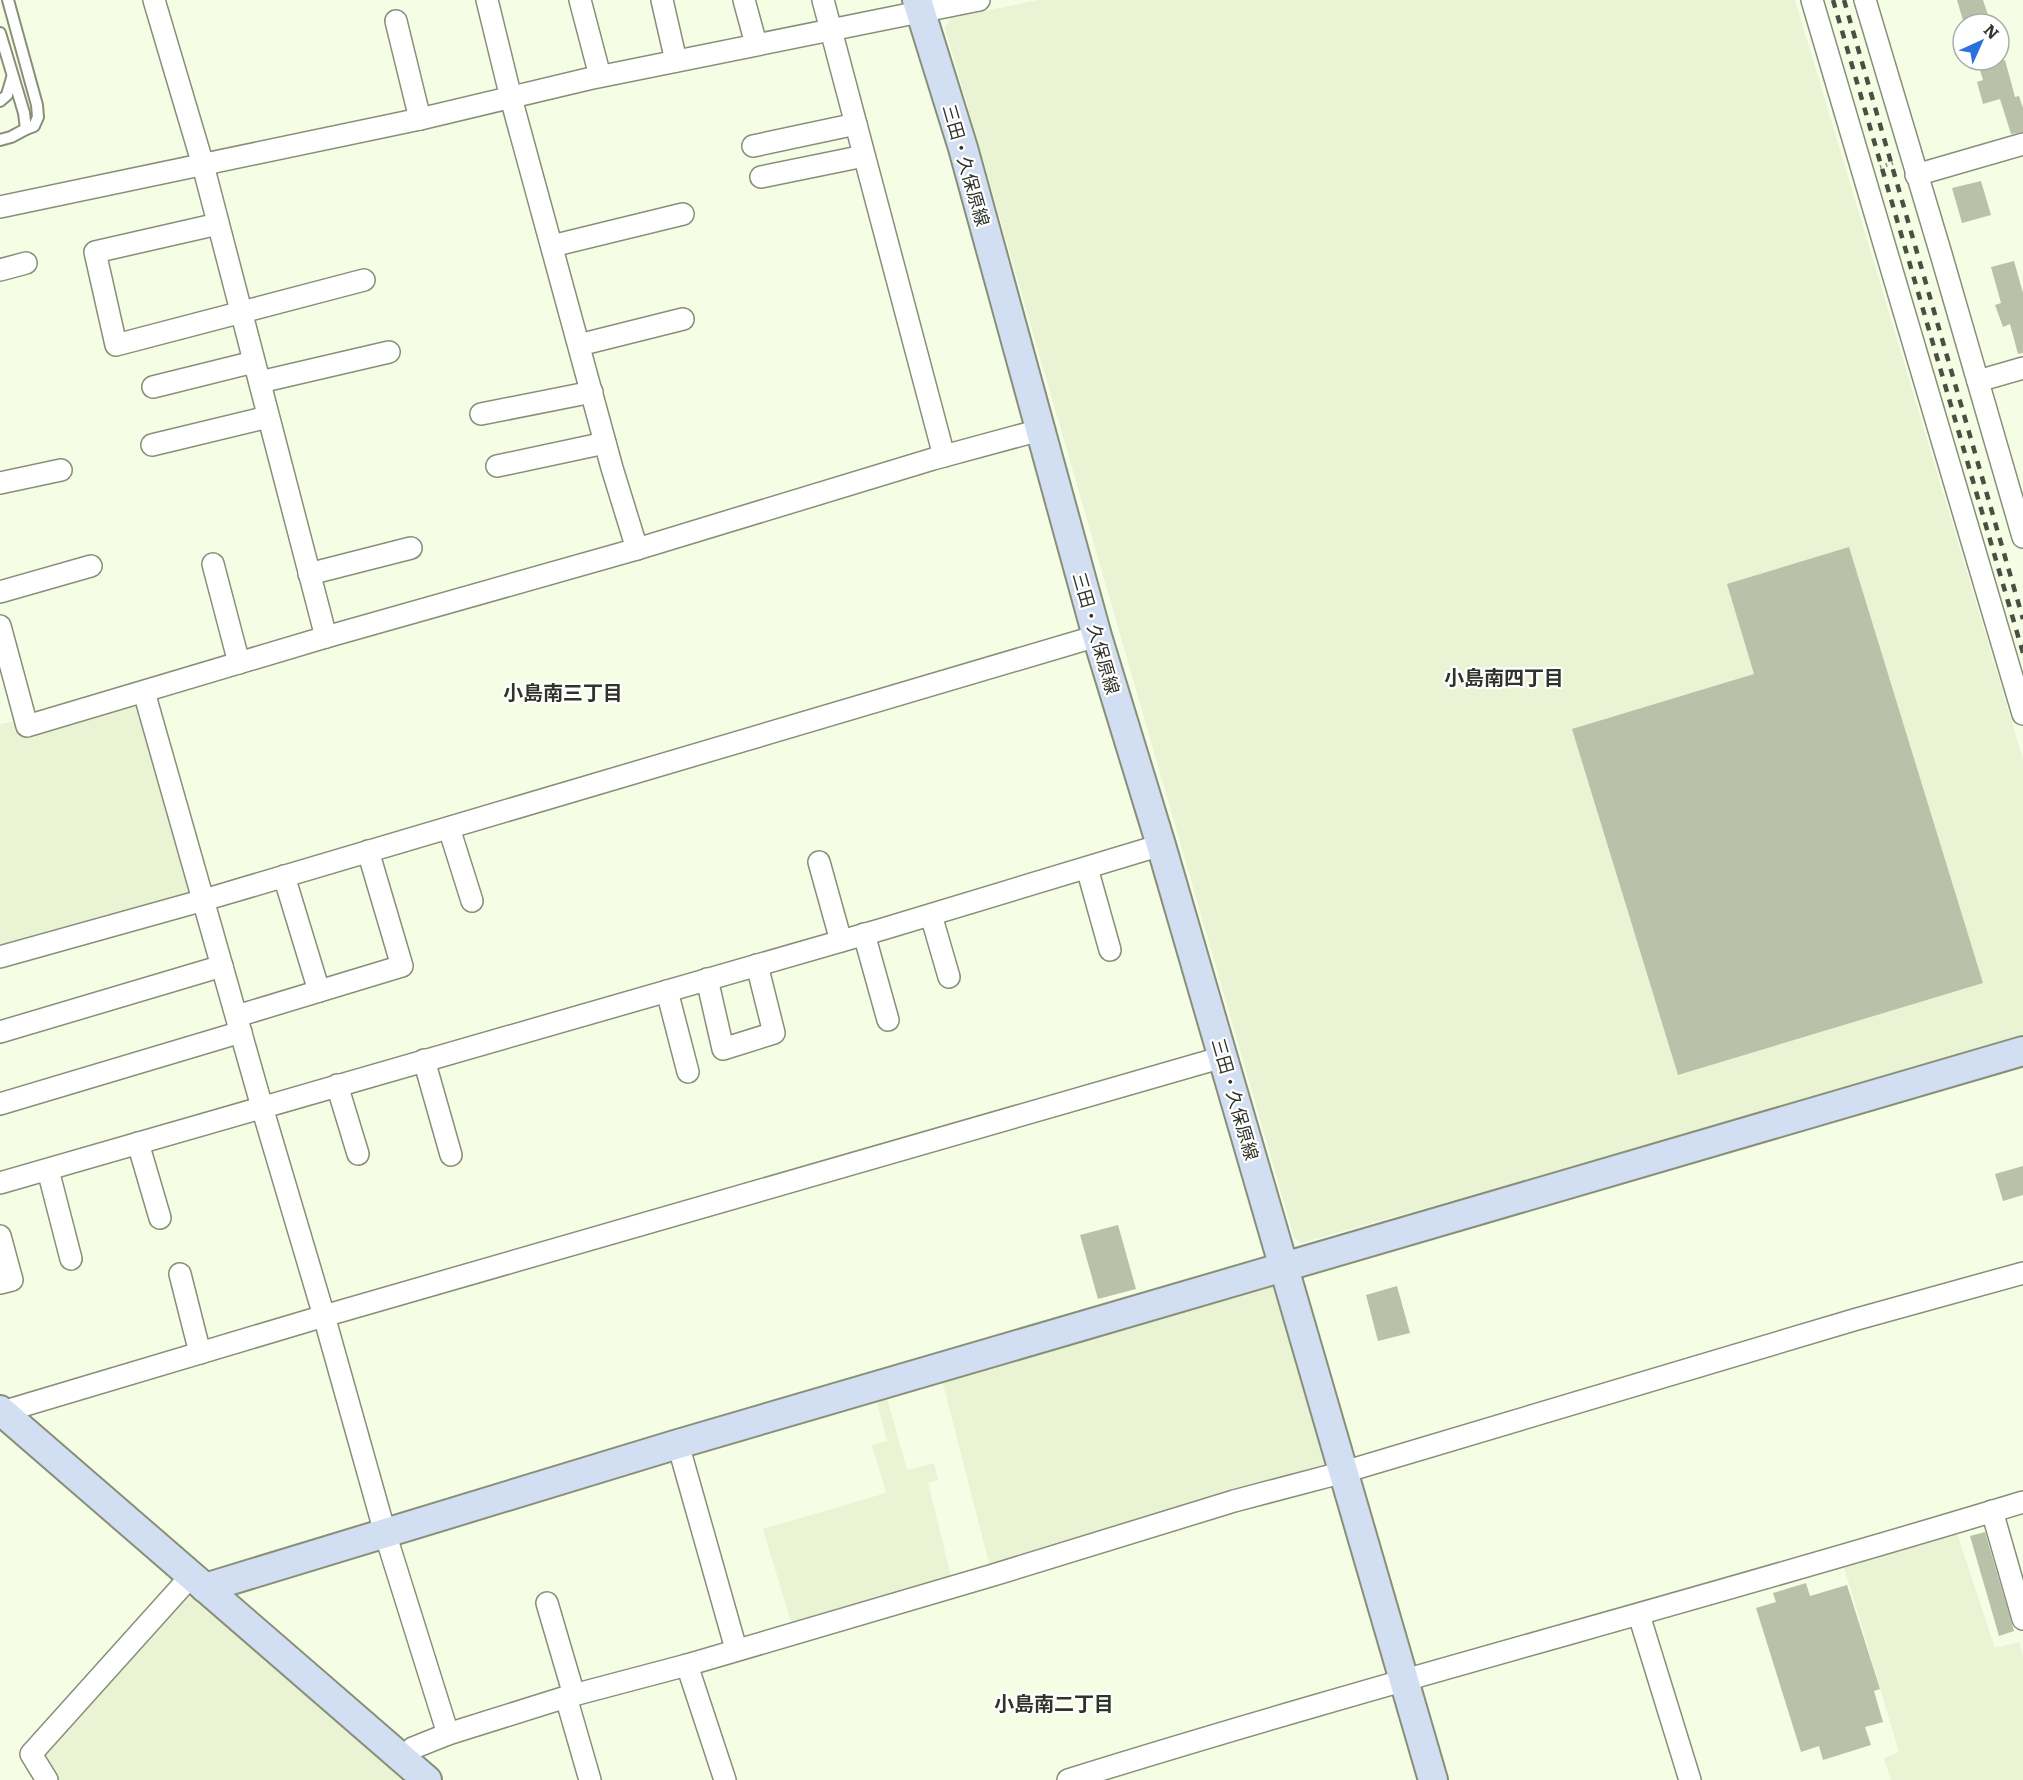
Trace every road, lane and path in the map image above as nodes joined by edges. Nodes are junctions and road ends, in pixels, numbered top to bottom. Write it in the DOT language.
graph roads {
  1 [pos="8,0"];
  2 [pos="154,0"];
  3 [pos="487,0"];
  4 [pos="580,0"];
  5 [pos="662,0"];
  6 [pos="744,0"];
  7 [pos="823,0"];
  8 [pos="979,0"];
  9 [pos="1812,0"];
  10 [pos="1865,0"];
  11 [pos="920,5"];
  12 [pos="396,21"];
  13 [pos="831,29"];
  14 [pos="0,33"];
  15 [pos="756,44"];
  16 [pos="676,61"];
  17 [pos="12,74"];
  18 [pos="600,76"];
  19 [pos="511,98"];
  20 [pos="0,101"];
  21 [pos="420,119"];
  22 [pos="856,124"];
  23 [pos="26,129"];
  24 [pos="0,140"];
  25 [pos="2023,144"];
  26 [pos="753,146"];
  27 [pos="864,156"];
  28 [pos="203,165"];
  29 [pos="1914,166"];
  30 [pos="1863,172"];
  31 [pos="761,177"];
  32 [pos="0,207"];
  33 [pos="683,214"];
  34 [pos="218,224"];
  35 [pos="552,246"];
  36 [pos="27,263"];
  37 [pos="0,270"];
  38 [pos="364,280"];
  39 [pos="241,311"];
  40 [pos="683,319"];
  41 [pos="579,345"];
  42 [pos="389,352"];
  43 [pos="254,362"];
  44 [pos="2023,368"];
  45 [pos="1978,381"];
  46 [pos="260,382"];
  47 [pos="153,387"];
  48 [pos="592,392"];
  49 [pos="481,414"];
  50 [pos="268,417"];
  51 [pos="1040,430"];
  52 [pos="605,443"];
  53 [pos="152,445"];
  54 [pos="944,456"];
  55 [pos="497,466"];
  56 [pos="61,470"];
  57 [pos="0,483"];
  58 [pos="2023,537"];
  59 [pos="411,548"];
  60 [pos="637,549"];
  61 [pos="213,564"];
  62 [pos="91,566"];
  63 [pos="309,574"];
  64 [pos="0,592"];
  65 [pos="0,629"];
  66 [pos="1097,636"];
  67 [pos="326,637"];
  68 [pos="239,663"];
  69 [pos="144,692"];
  70 [pos="2023,714"];
  71 [pos="449,828"];
  72 [pos="1161,845"];
  73 [pos="369,851"];
  74 [pos="819,862"];
  75 [pos="1087,868"];
  76 [pos="284,876"];
  77 [pos="204,900"];
  78 [pos="472,901"];
  79 [pos="931,915"];
  80 [pos="864,934"];
  81 [pos="841,941"];
  82 [pos="1110,950"];
  83 [pos="0,957"];
  84 [pos="757,965"];
  85 [pos="222,966"];
  86 [pos="949,977"];
  87 [pos="707,979"];
  88 [pos="319,991"];
  89 [pos="667,991"];
  90 [pos="888,1020"];
  91 [pos="239,1024"];
  92 [pos="0,1032"];
  93 [pos="2023,1051"];
  94 [pos="1223,1058"];
  95 [pos="424,1060"];
  96 [pos="688,1072"];
  97 [pos="337,1085"];
  98 [pos="0,1104"];
  99 [pos="262,1107"];
  100 [pos="138,1143"];
  101 [pos="358,1154"];
  102 [pos="451,1155"];
  103 [pos="48,1170"];
  104 [pos="0,1183"];
  105 [pos="160,1218"];
  106 [pos="0,1236"];
  107 [pos="71,1259"];
  108 [pos="1284,1265"];
  109 [pos="2023,1273"];
  110 [pos="180,1274"];
  111 [pos="0,1283"];
  112 [pos="324,1316"];
  113 [pos="200,1353"];
  114 [pos="1,1411"];
  115 [pos="678,1444"];
  116 [pos="1344,1472"];
  117 [pos="2023,1502"];
  118 [pos="1992,1511"];
  119 [pos="385,1533"];
  120 [pos="198,1582"];
  121 [pos="547,1603"];
  122 [pos="1639,1615"];
  123 [pos="2023,1619"];
  124 [pos="736,1649"];
  125 [pos="687,1665"];
  126 [pos="1403,1680"];
  127 [pos="570,1696"];
  128 [pos="448,1734"];
  129 [pos="402,1759"];
  130 [pos="47,1780"];
  131 [pos="427,1780"];
  132 [pos="590,1780"];
  133 [pos="725,1780"];
  134 [pos="1068,1780"];
  135 [pos="1433,1780"];
  136 [pos="1690,1780"];
  1 -- 23 [label="lane"];
  2 -- 28 [label="street"];
  3 -- 19 [label="street"];
  4 -- 18 [label="street"];
  5 -- 16 [label="street"];
  6 -- 15 [label="street"];
  7 -- 13 [label="street"];
  8 -- 11 [label="street"];
  9 -- 30 [label="street"];
  10 -- 29 [label="street"];
  11 -- 13 [label="street"];
  11 -- 51 [label="street, 三田・久保原線"];
  12 -- 21 [label="street"];
  13 -- 15 [label="street"];
  13 -- 22 [label="street"];
  14 -- 17 [label="lane"];
  15 -- 16 [label="street"];
  16 -- 18 [label="street"];
  17 -- 20 [label="lane"];
  17 -- 23 [label="lane"];
  18 -- 19 [label="street"];
  19 -- 21 [label="street"];
  19 -- 35 [label="street"];
  21 -- 28 [label="street"];
  22 -- 26 [label="street"];
  22 -- 27 [label="street"];
  23 -- 24 [label="lane"];
  25 -- 29 [label="street"];
  27 -- 31 [label="street"];
  27 -- 54 [label="street"];
  28 -- 32 [label="street"];
  28 -- 34 [label="street"];
  29 -- 30 [label="path"];
  29 -- 45 [label="street"];
  30 -- 70 [label="street"];
  33 -- 35 [label="street"];
  34 -- 39 [label="street"];
  34 -- 39 [label="street"];
  35 -- 41 [label="street"];
  36 -- 37 [label="street"];
  38 -- 39 [label="street"];
  39 -- 43 [label="street"];
  40 -- 41 [label="street"];
  41 -- 48 [label="street"];
  42 -- 46 [label="street"];
  43 -- 46 [label="street"];
  43 -- 47 [label="street"];
  44 -- 45 [label="street"];
  45 -- 58 [label="street"];
  46 -- 50 [label="street"];
  48 -- 49 [label="street"];
  48 -- 52 [label="street"];
  50 -- 53 [label="street"];
  50 -- 63 [label="street"];
  51 -- 54 [label="street"];
  51 -- 66 [label="street, 三田・久保原線"];
  52 -- 55 [label="street"];
  52 -- 60 [label="street"];
  54 -- 60 [label="street"];
  56 -- 57 [label="street"];
  59 -- 63 [label="street"];
  60 -- 67 [label="street"];
  61 -- 68 [label="street"];
  62 -- 64 [label="street"];
  63 -- 67 [label="street"];
  65 -- 69 [label="street"];
  66 -- 71 [label="street"];
  66 -- 72 [label="street, 三田・久保原線"];
  67 -- 68 [label="street"];
  68 -- 69 [label="street"];
  69 -- 77 [label="street"];
  71 -- 73 [label="street"];
  71 -- 78 [label="street"];
  72 -- 75 [label="street"];
  72 -- 94 [label="street, 三田・久保原線"];
  73 -- 76 [label="street"];
  73 -- 88 [label="street"];
  74 -- 81 [label="street"];
  75 -- 79 [label="street"];
  75 -- 82 [label="street"];
  76 -- 77 [label="street"];
  76 -- 88 [label="street"];
  77 -- 83 [label="street"];
  77 -- 85 [label="street"];
  79 -- 80 [label="street"];
  79 -- 86 [label="street"];
  80 -- 81 [label="street"];
  80 -- 90 [label="street"];
  81 -- 84 [label="street"];
  84 -- 87 [label="street"];
  84 -- 87 [label="street"];
  85 -- 91 [label="street"];
  85 -- 92 [label="street"];
  87 -- 89 [label="street"];
  88 -- 91 [label="street"];
  89 -- 95 [label="street"];
  89 -- 96 [label="street"];
  91 -- 98 [label="street"];
  91 -- 99 [label="street"];
  93 -- 108 [label="street"];
  94 -- 108 [label="street, 三田・久保原線"];
  94 -- 112 [label="street"];
  95 -- 97 [label="street"];
  95 -- 102 [label="street"];
  97 -- 99 [label="street"];
  97 -- 101 [label="street"];
  99 -- 100 [label="street"];
  99 -- 112 [label="street"];
  100 -- 103 [label="street"];
  100 -- 105 [label="street"];
  103 -- 104 [label="street"];
  103 -- 107 [label="street"];
  106 -- 111 [label="street"];
  108 -- 115 [label="street"];
  108 -- 116 [label="street, 三田・久保原線"];
  109 -- 116 [label="street"];
  110 -- 113 [label="street"];
  112 -- 113 [label="street"];
  112 -- 119 [label="street"];
  113 -- 114 [label="street"];
  114 -- 120 [label="street"];
  115 -- 119 [label="street"];
  115 -- 124 [label="street"];
  116 -- 124 [label="street"];
  116 -- 126 [label="street, 三田・久保原線"];
  117 -- 118 [label="street"];
  118 -- 122 [label="street"];
  118 -- 123 [label="street"];
  119 -- 120 [label="street"];
  119 -- 128 [label="street"];
  120 -- 129 [label="street"];
  120 -- 130 [label="street"];
  121 -- 127 [label="street"];
  122 -- 126 [label="street"];
  122 -- 136 [label="street"];
  124 -- 125 [label="street"];
  125 -- 127 [label="street"];
  125 -- 133 [label="street"];
  126 -- 134 [label="street"];
  126 -- 135 [label="street, 三田・久保原線"];
  127 -- 128 [label="street"];
  127 -- 132 [label="street"];
  128 -- 129 [label="street"];
  129 -- 131 [label="street"];
}
